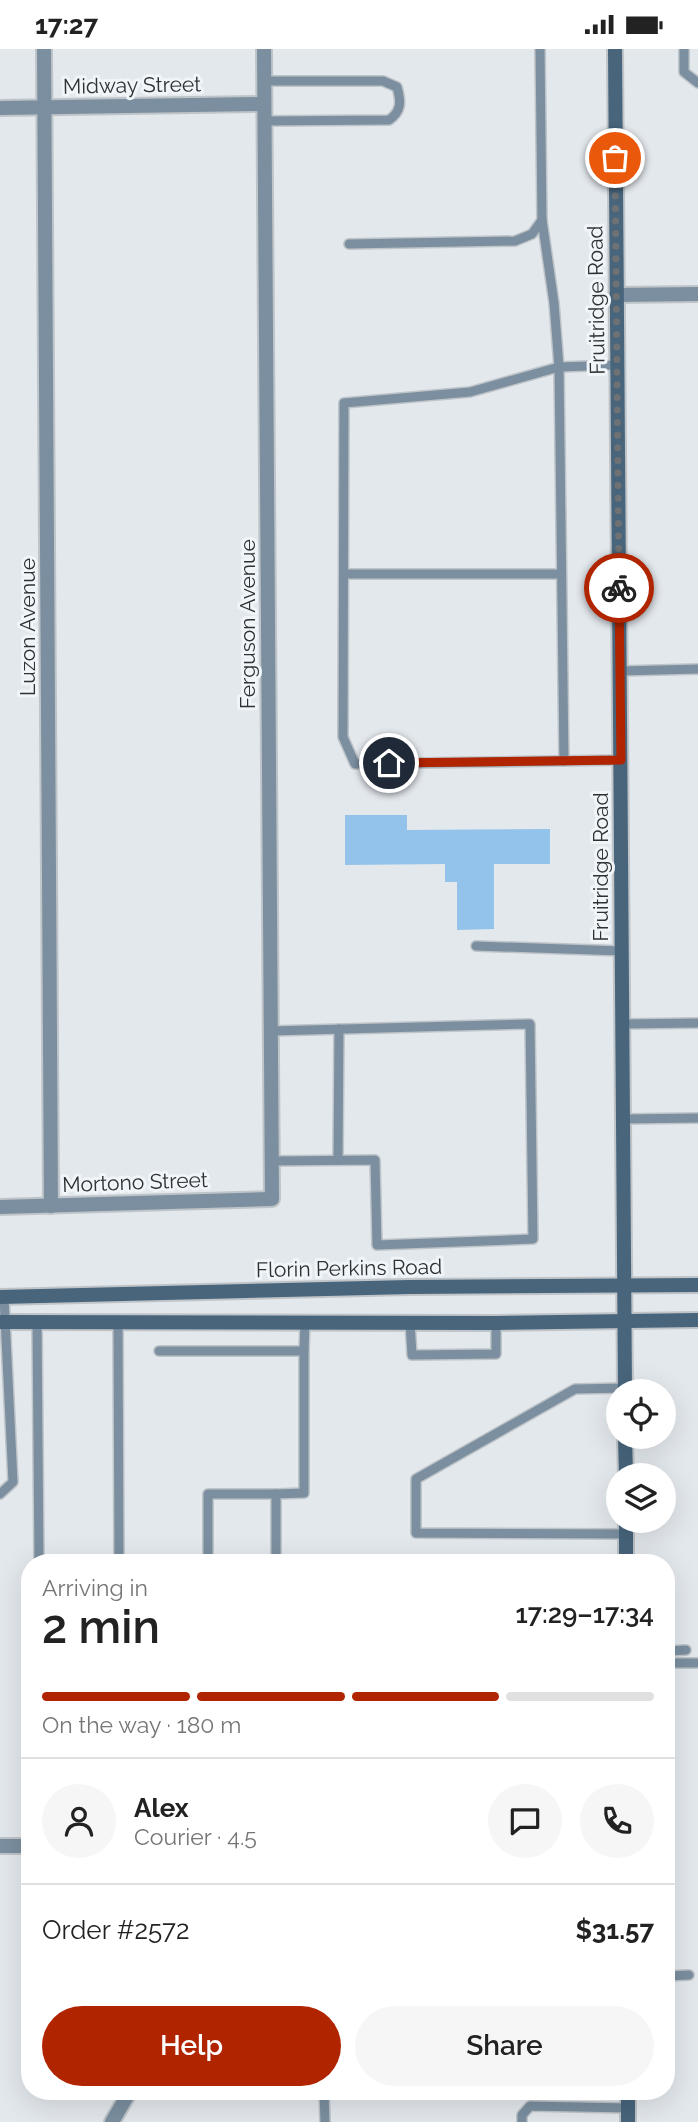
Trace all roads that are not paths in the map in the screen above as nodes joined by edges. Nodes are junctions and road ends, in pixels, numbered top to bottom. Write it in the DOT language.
graph roads {
  1 [pos="44,49"];
  2 [pos="264,49"];
  3 [pos="540,49"];
  4 [pos="615,49"];
  5 [pos="684,49"];
  6 [pos="264,81"];
  7 [pos="698,83"];
  8 [pos="264,104"];
  9 [pos="45,107"];
  10 [pos="0,108"];
  11 [pos="264,121"];
  12 [pos="541,220"];
  13 [pos="349,244"];
  14 [pos="698,294"];
  15 [pos="616,295"];
  16 [pos="618,365"];
  17 [pos="559,367"];
  18 [pos="561,573"];
  19 [pos="344,574"];
  20 [pos="698,669"];
  21 [pos="620,671"];
  22 [pos="621,760"];
  23 [pos="564,761"];
  24 [pos="476,946"];
  25 [pos="622,951"];
  26 [pos="698,1023"];
  27 [pos="623,1024"];
  28 [pos="339,1029"];
  29 [pos="271,1031"];
  30 [pos="698,1118"];
  31 [pos="624,1119"];
  32 [pos="338,1160"];
  33 [pos="272,1161"];
  34 [pos="272,1199"];
  35 [pos="51,1206"];
  36 [pos="0,1207"];
  37 [pos="625,1285"];
  38 [pos="698,1285"];
  39 [pos="2,1297"];
  40 [pos="118,1320"];
  41 [pos="698,1320"];
  42 [pos="37,1321"];
  43 [pos="305,1321"];
  44 [pos="2,1322"];
  45 [pos="410,1322"];
  46 [pos="625,1322"];
  47 [pos="496,1323"];
  48 [pos="159,1351"];
  49 [pos="304,1351"];
  50 [pos="625,1379"];
  51 [pos="606,1389"];
  52 [pos="0,1494"];
  53 [pos="276,1494"];
  54 [pos="606,1528"];
  55 [pos="626,1533"];
  56 [pos="39,1554"];
  57 [pos="119,1554"];
  58 [pos="208,1554"];
  59 [pos="276,1554"];
  60 [pos="626,1554"];
  61 [pos="686,1650"];
  62 [pos="675,1651"];
  63 [pos="675,1663"];
  64 [pos="698,1663"];
  65 [pos="0,1846"];
  66 [pos="21,1846"];
  67 [pos="689,1975"];
  68 [pos="675,1976"];
  69 [pos="125,2100"];
  70 [pos="324,2100"];
  71 [pos="628,2115"];
  72 [pos="112,2122"];
  73 [pos="325,2122"];
  74 [pos="522,2122"];
  1 -- 9 [label="street, Luzon Avenue"];
  2 -- 6 [label="street, Ferguson Avenue"];
  3 -- 12 [label="lane"];
  4 -- 15 [label="main road, Fruitridge Road"];
  5 -- 7 [label="lane"];
  6 -- 8 [label="street, Ferguson Avenue"];
  6 -- 11 [label="lane"];
  8 -- 9 [label="street, Midway Street"];
  8 -- 11 [label="street, Ferguson Avenue"];
  9 -- 10 [label="street, Midway Street"];
  9 -- 35 [label="street, Luzon Avenue"];
  11 -- 29 [label="street, Ferguson Avenue"];
  12 -- 13 [label="lane"];
  12 -- 17 [label="lane"];
  14 -- 15 [label="street"];
  15 -- 16 [label="main road, Fruitridge Road"];
  16 -- 17 [label="lane"];
  16 -- 21 [label="main road, Fruitridge Road"];
  17 -- 18 [label="lane"];
  17 -- 19 [label="lane"];
  18 -- 19 [label="lane"];
  18 -- 23 [label="lane"];
  19 -- 23 [label="lane"];
  20 -- 21 [label="lane"];
  21 -- 22 [label="main road, Fruitridge Road"];
  22 -- 23 [label="lane"];
  22 -- 25 [label="main road, Fruitridge Road"];
  24 -- 25 [label="lane"];
  25 -- 27 [label="main road, Fruitridge Road"];
  26 -- 27 [label="lane"];
  27 -- 31 [label="main road, Fruitridge Road"];
  28 -- 29 [label="lane"];
  28 -- 32 [label="lane"];
  28 -- 32 [label="lane"];
  29 -- 33 [label="street, Ferguson Avenue"];
  30 -- 31 [label="lane"];
  31 -- 37 [label="main road, Fruitridge Road"];
  32 -- 33 [label="lane"];
  33 -- 34 [label="street, Ferguson Avenue"];
  34 -- 35 [label="street, Mortono Street"];
  35 -- 36 [label="street, Mortono Street"];
  37 -- 38 [label="main road, Florin Perkins Road"];
  37 -- 39 [label="main road, Florin Perkins Road"];
  37 -- 46 [label="main road, Fruitridge Road"];
  39 -- 44 [label="lane"];
  40 -- 42 [label="main road"];
  40 -- 43 [label="main road"];
  40 -- 57 [label="lane"];
  41 -- 46 [label="main road"];
  42 -- 44 [label="main road"];
  42 -- 56 [label="lane"];
  43 -- 45 [label="main road"];
  43 -- 49 [label="lane"];
  44 -- 52 [label="lane"];
  45 -- 47 [label="main road"];
  45 -- 47 [label="lane"];
  46 -- 47 [label="main road"];
  46 -- 50 [label="main road, Fruitridge Road"];
  48 -- 49 [label="lane"];
  49 -- 53 [label="lane"];
  51 -- 54 [label="lane"];
  53 -- 58 [label="lane"];
  53 -- 59 [label="lane"];
  55 -- 60 [label="main road"];
  61 -- 62 [label="lane"];
  63 -- 64 [label="lane"];
  65 -- 66 [label="street"];
  67 -- 68 [label="lane"];
  69 -- 72 [label="street"];
  70 -- 73 [label="lane"];
  71 -- 74 [label="lane"];
}
